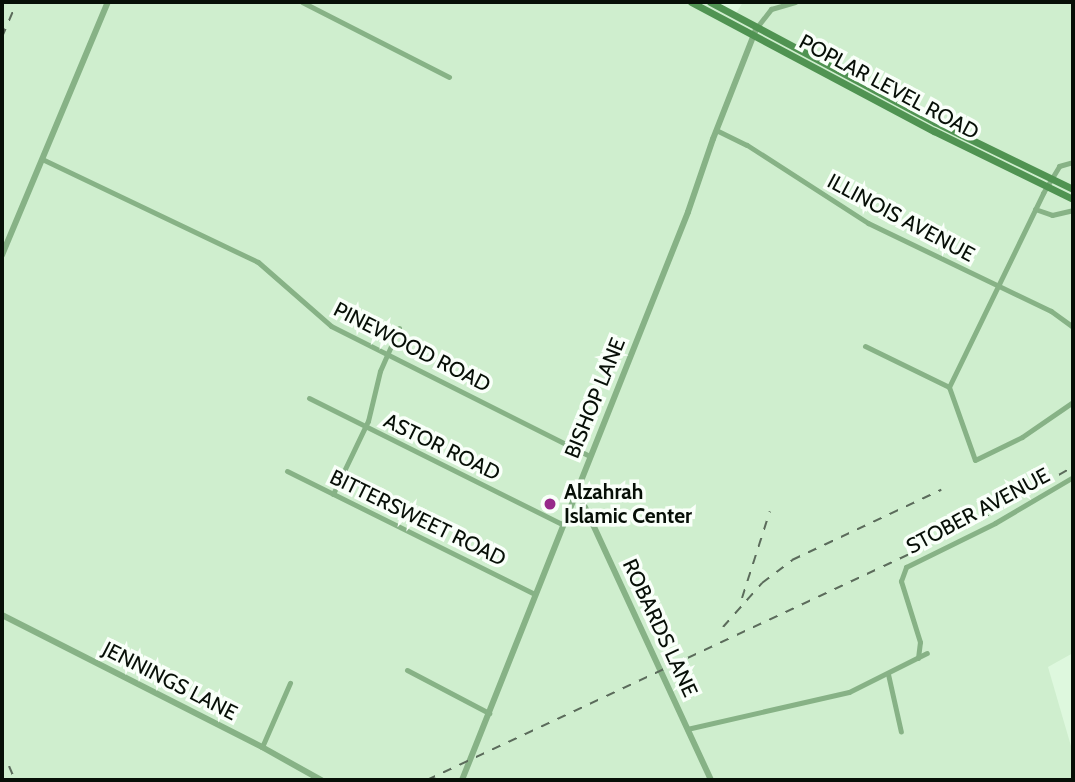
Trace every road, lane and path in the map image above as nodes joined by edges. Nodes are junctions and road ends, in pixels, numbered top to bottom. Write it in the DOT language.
graph roads {
  1 [pos="108,2"];
  2 [pos="302,2"];
  3 [pos="691,2"];
  4 [pos="710,2"];
  5 [pos="795,2"];
  6 [pos="757,27"];
  7 [pos="755,36"];
  8 [pos="449,77"];
  9 [pos="716,130"];
  10 [pos="42,159"];
  11 [pos="1073,162"];
  12 [pos="1052,178"];
  13 [pos="1048,186"];
  14 [pos="1072,193"];
  15 [pos="1035,209"];
  16 [pos="1073,210"];
  17 [pos="2,255"];
  18 [pos="997,285"];
  19 [pos="1073,327"];
  20 [pos="399,328"];
  21 [pos="865,346"];
  22 [pos="388,356"];
  23 [pos="949,387"];
  24 [pos="309,398"];
  25 [pos="1073,402"];
  26 [pos="365,426"];
  27 [pos="590,456"];
  28 [pos="287,471"];
  29 [pos="1073,477"];
  30 [pos="576,490"];
  31 [pos="333,494"];
  32 [pos="562,524"];
  33 [pos="535,594"];
  34 [pos="2,615"];
  35 [pos="927,653"];
  36 [pos="918,658"];
  37 [pos="407,670"];
  38 [pos="888,674"];
  39 [pos="290,683"];
  40 [pos="489,713"];
  41 [pos="687,729"];
  42 [pos="901,732"];
  43 [pos="262,747"];
  44 [pos="321,780"];
  45 [pos="462,780"];
  46 [pos="711,780"];
  1 -- 10 [label="street"];
  2 -- 8 [label="street"];
  3 -- 7 [label="main road, POPLAR LEVEL ROAD"];
  4 -- 6 [label="main road, POPLAR LEVEL ROAD"];
  5 -- 6 [label="street"];
  6 -- 7 [label="street, BISHOP LANE"];
  6 -- 12 [label="main road, POPLAR LEVEL ROAD"];
  7 -- 9 [label="street, BISHOP LANE"];
  7 -- 13 [label="main road, POPLAR LEVEL ROAD"];
  9 -- 18 [label="street, ILLINOIS AVENUE"];
  9 -- 27 [label="street, BISHOP LANE"];
  10 -- 17 [label="street"];
  10 -- 22 [label="street, PINEWOOD ROAD"];
  11 -- 12 [label="street"];
  12 -- 13 [label="street"];
  12 -- 14 [label="main road, POPLAR LEVEL ROAD"];
  13 -- 14 [label="main road, POPLAR LEVEL ROAD"];
  13 -- 15 [label="street"];
  15 -- 16 [label="street"];
  15 -- 18 [label="street"];
  18 -- 19 [label="street, ILLINOIS AVENUE"];
  18 -- 23 [label="street"];
  20 -- 22 [label="street"];
  21 -- 23 [label="street"];
  22 -- 26 [label="street"];
  22 -- 27 [label="street, PINEWOOD ROAD"];
  23 -- 25 [label="street"];
  24 -- 26 [label="street, ASTOR ROAD"];
  26 -- 31 [label="street"];
  26 -- 32 [label="street, ASTOR ROAD"];
  27 -- 30 [label="street, BISHOP LANE"];
  28 -- 31 [label="street, BITTERSWEET ROAD"];
  29 -- 36 [label="street, STOBER AVENUE"];
  30 -- 32 [label="street, BISHOP LANE"];
  30 -- 41 [label="street, ROBARDS LANE"];
  31 -- 33 [label="street, BITTERSWEET ROAD"];
  32 -- 33 [label="street, BISHOP LANE"];
  33 -- 40 [label="street, BISHOP LANE"];
  34 -- 43 [label="street, JENNINGS LANE"];
  35 -- 36 [label="street"];
  36 -- 38 [label="street"];
  37 -- 40 [label="street"];
  38 -- 41 [label="street"];
  38 -- 42 [label="street"];
  39 -- 43 [label="street"];
  40 -- 45 [label="street, BISHOP LANE"];
  41 -- 46 [label="street, ROBARDS LANE"];
  43 -- 44 [label="street, JENNINGS LANE"];
}
